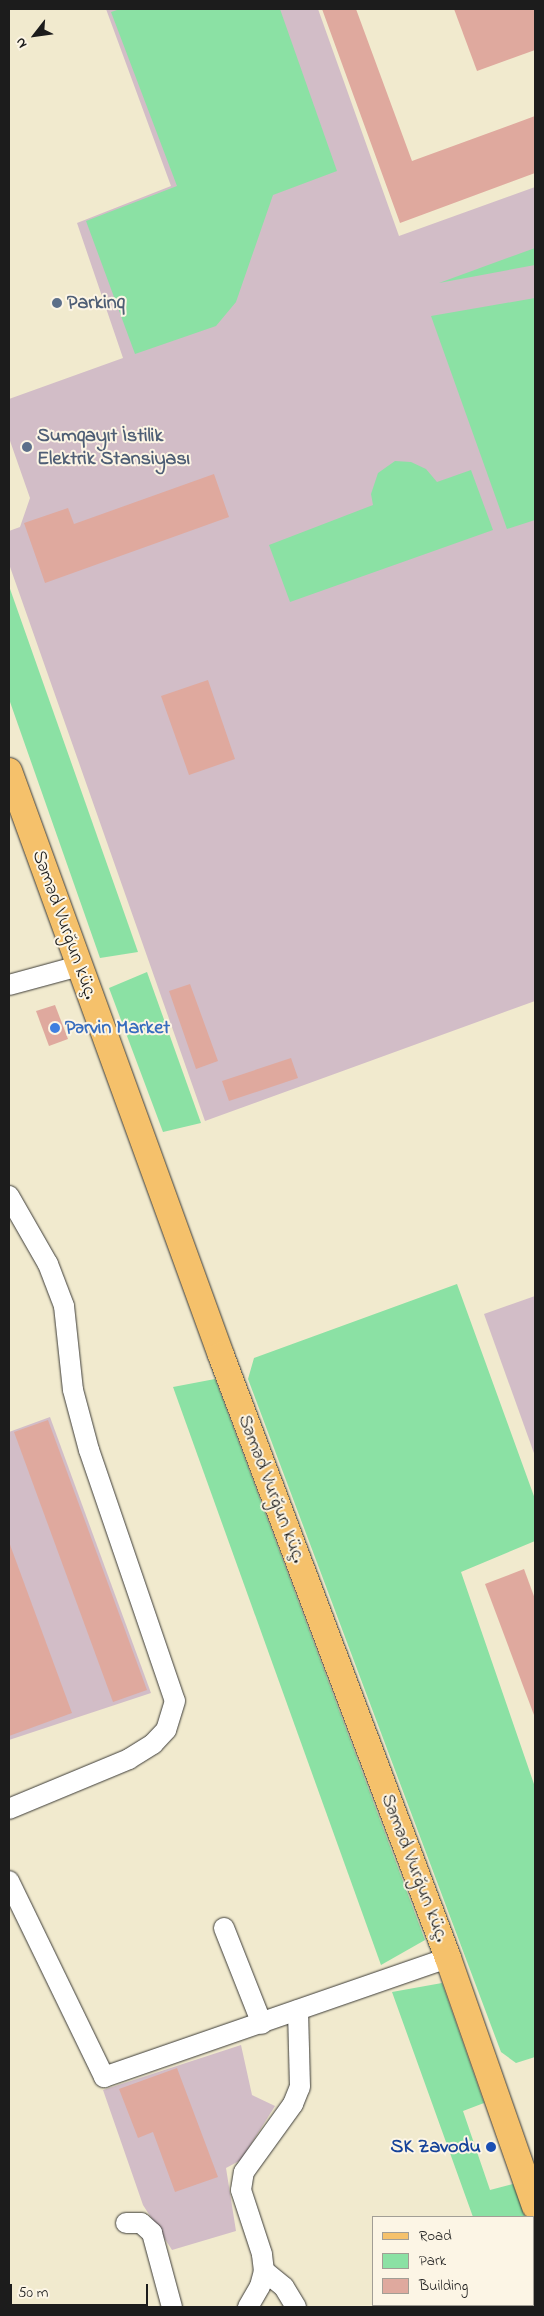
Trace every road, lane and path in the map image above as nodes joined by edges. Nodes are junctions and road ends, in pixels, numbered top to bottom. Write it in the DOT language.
graph roads {
  1 [pos="9,770"];
  2 [pos="79,966"];
  3 [pos="9,985"];
  4 [pos="9,1196"];
  5 [pos="9,1808"];
  6 [pos="9,1881"];
  7 [pos="224,1928"];
  8 [pos="448,1958"];
  9 [pos="298,2010"];
  10 [pos="262,2024"];
  11 [pos="535,2206"];
  12 [pos="126,2223"];
  13 [pos="264,2271"];
  14 [pos="172,2307"];
  15 [pos="248,2307"];
  16 [pos="296,2307"];
  1 -- 2 [label="main road, Səməd Vurğun küç."];
  2 -- 3 [label="street"];
  2 -- 8 [label="main road, Səməd Vurğun küç."];
  4 -- 5 [label="street"];
  6 -- 10 [label="street"];
  7 -- 10 [label="street"];
  8 -- 9 [label="street"];
  8 -- 11 [label="main road, Səməd Vurğun küç."];
  9 -- 10 [label="street"];
  9 -- 13 [label="street"];
  12 -- 14 [label="street"];
  13 -- 15 [label="street"];
  13 -- 16 [label="street"];
}
